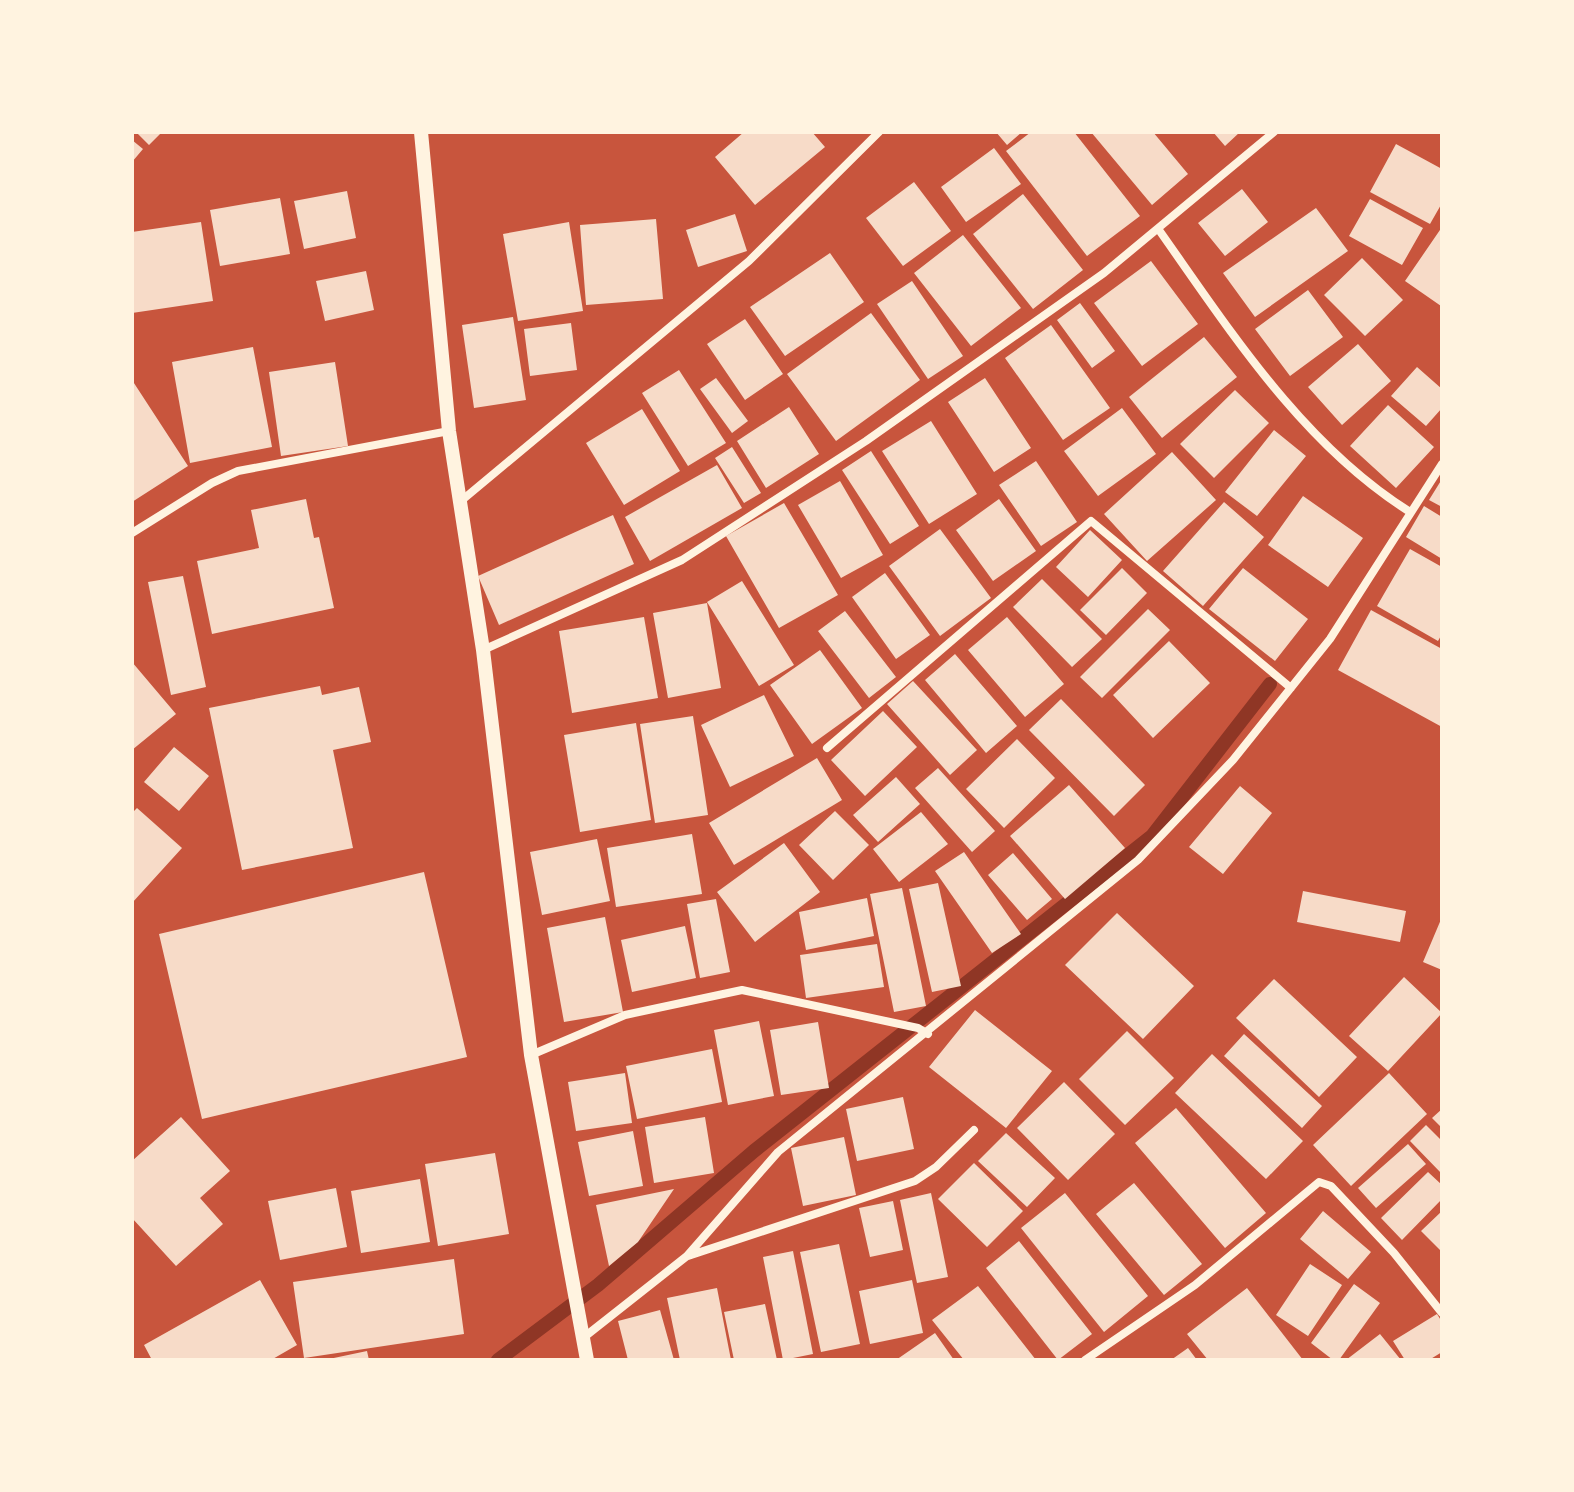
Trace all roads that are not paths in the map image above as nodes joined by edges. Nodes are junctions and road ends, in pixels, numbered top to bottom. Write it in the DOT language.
graph roads {
  1 [pos="421,132"];
  2 [pos="879,132"];
  3 [pos="1274,132"];
  4 [pos="1159,230"];
  5 [pos="449,431"];
  6 [pos="1442,464"];
  7 [pos="460,502"];
  8 [pos="1410,512"];
  9 [pos="132,533"];
  10 [pos="483,650"];
  11 [pos="1291,688"];
  12 [pos="827,748"];
  13 [pos="928,1034"];
  14 [pos="531,1055"];
  15 [pos="974,1130"];
  16 [pos="687,1256"];
  17 [pos="1442,1313"];
  18 [pos="582,1339"];
  19 [pos="587,1360"];
  20 [pos="1085,1360"];
  1 -- 5 [label="street"];
  2 -- 7 [label="street"];
  3 -- 4 [label="street"];
  4 -- 8 [label="street"];
  4 -- 10 [label="street"];
  5 -- 7 [label="street"];
  5 -- 9 [label="street"];
  6 -- 8 [label="street"];
  7 -- 10 [label="street"];
  8 -- 11 [label="street"];
  10 -- 14 [label="street"];
  11 -- 12 [label="street"];
  11 -- 13 [label="street"];
  13 -- 14 [label="street"];
  13 -- 16 [label="street"];
  14 -- 18 [label="street"];
  15 -- 16 [label="street"];
  16 -- 18 [label="street"];
  17 -- 20 [label="street"];
  18 -- 19 [label="street"];
}
